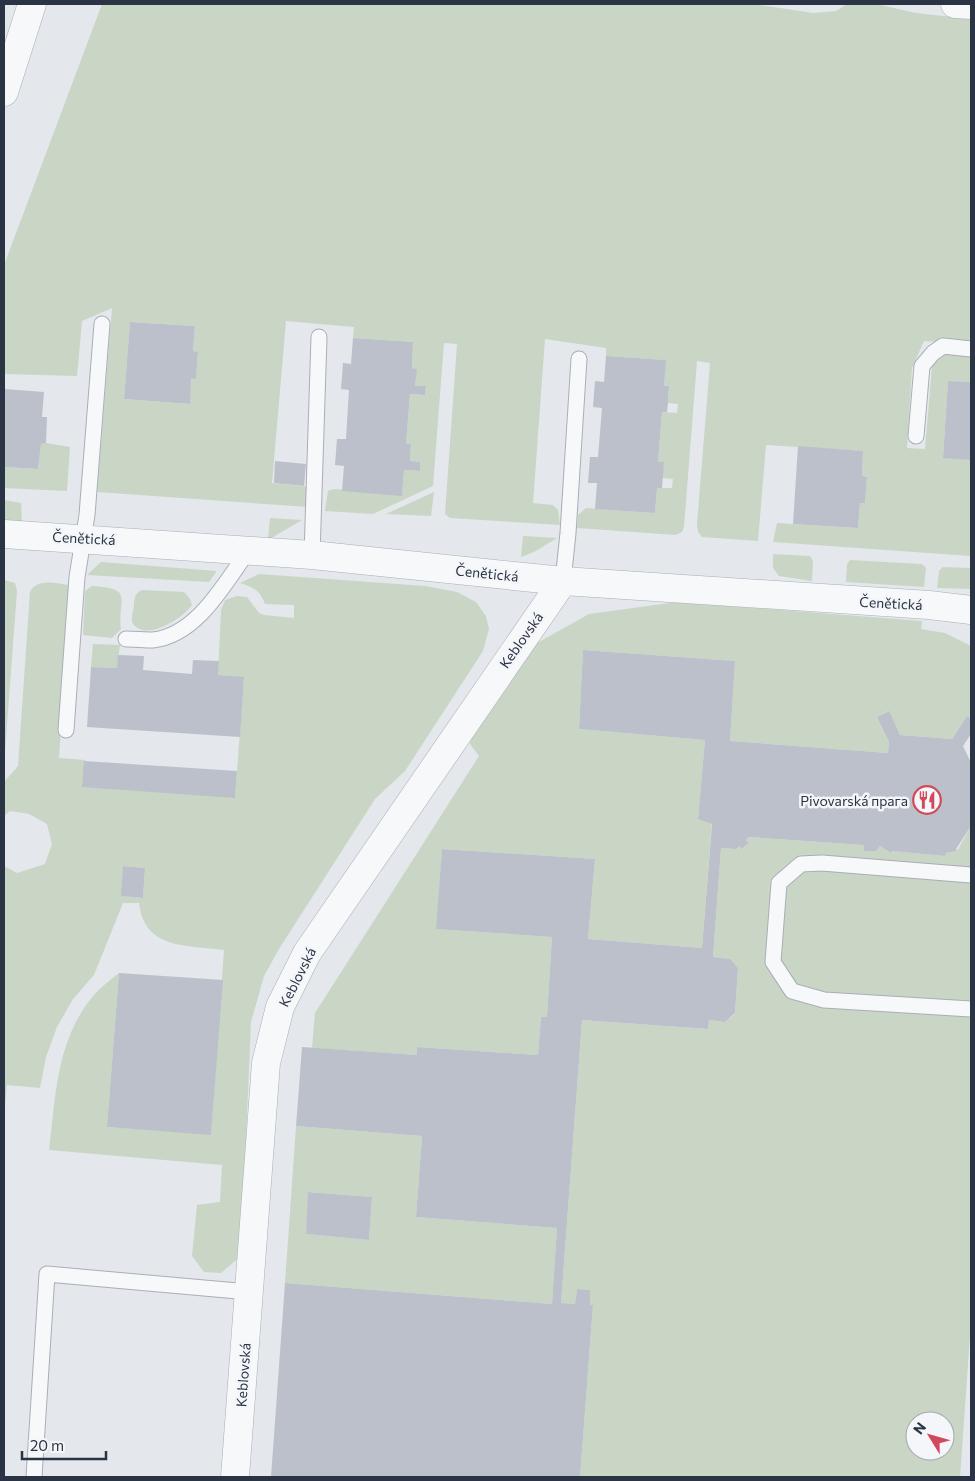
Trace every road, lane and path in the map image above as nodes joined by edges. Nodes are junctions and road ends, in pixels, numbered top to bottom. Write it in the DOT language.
graph roads {
  1 [pos="32,4"];
  2 [pos="955,4"];
  3 [pos="971,5"];
  4 [pos="4,92"];
  5 [pos="102,324"];
  6 [pos="319,337"];
  7 [pos="971,349"];
  8 [pos="580,359"];
  9 [pos="916,436"];
  10 [pos="4,534"];
  11 [pos="84,538"];
  12 [pos="249,550"];
  13 [pos="312,555"];
  14 [pos="563,581"];
  15 [pos="971,610"];
  16 [pos="126,639"];
  17 [pos="66,730"];
  18 [pos="971,875"];
  19 [pos="971,1009"];
  20 [pos="249,1292"];
  21 [pos="34,1477"];
  22 [pos="235,1477"];
  1 -- 4 [label="street"];
  2 -- 3 [label="street"];
  5 -- 11 [label="lane"];
  6 -- 13 [label="lane"];
  7 -- 9 [label="lane"];
  8 -- 14 [label="lane"];
  10 -- 11 [label="street, Čenětická"];
  11 -- 12 [label="street, Čenětická"];
  11 -- 17 [label="lane"];
  12 -- 13 [label="street, Čenětická"];
  12 -- 16 [label="lane"];
  13 -- 14 [label="street, Čenětická"];
  14 -- 15 [label="street, Čenětická"];
  14 -- 20 [label="street, Keblovská"];
  18 -- 19 [label="lane"];
  20 -- 21 [label="lane"];
  20 -- 22 [label="street, Keblovská"];
}
